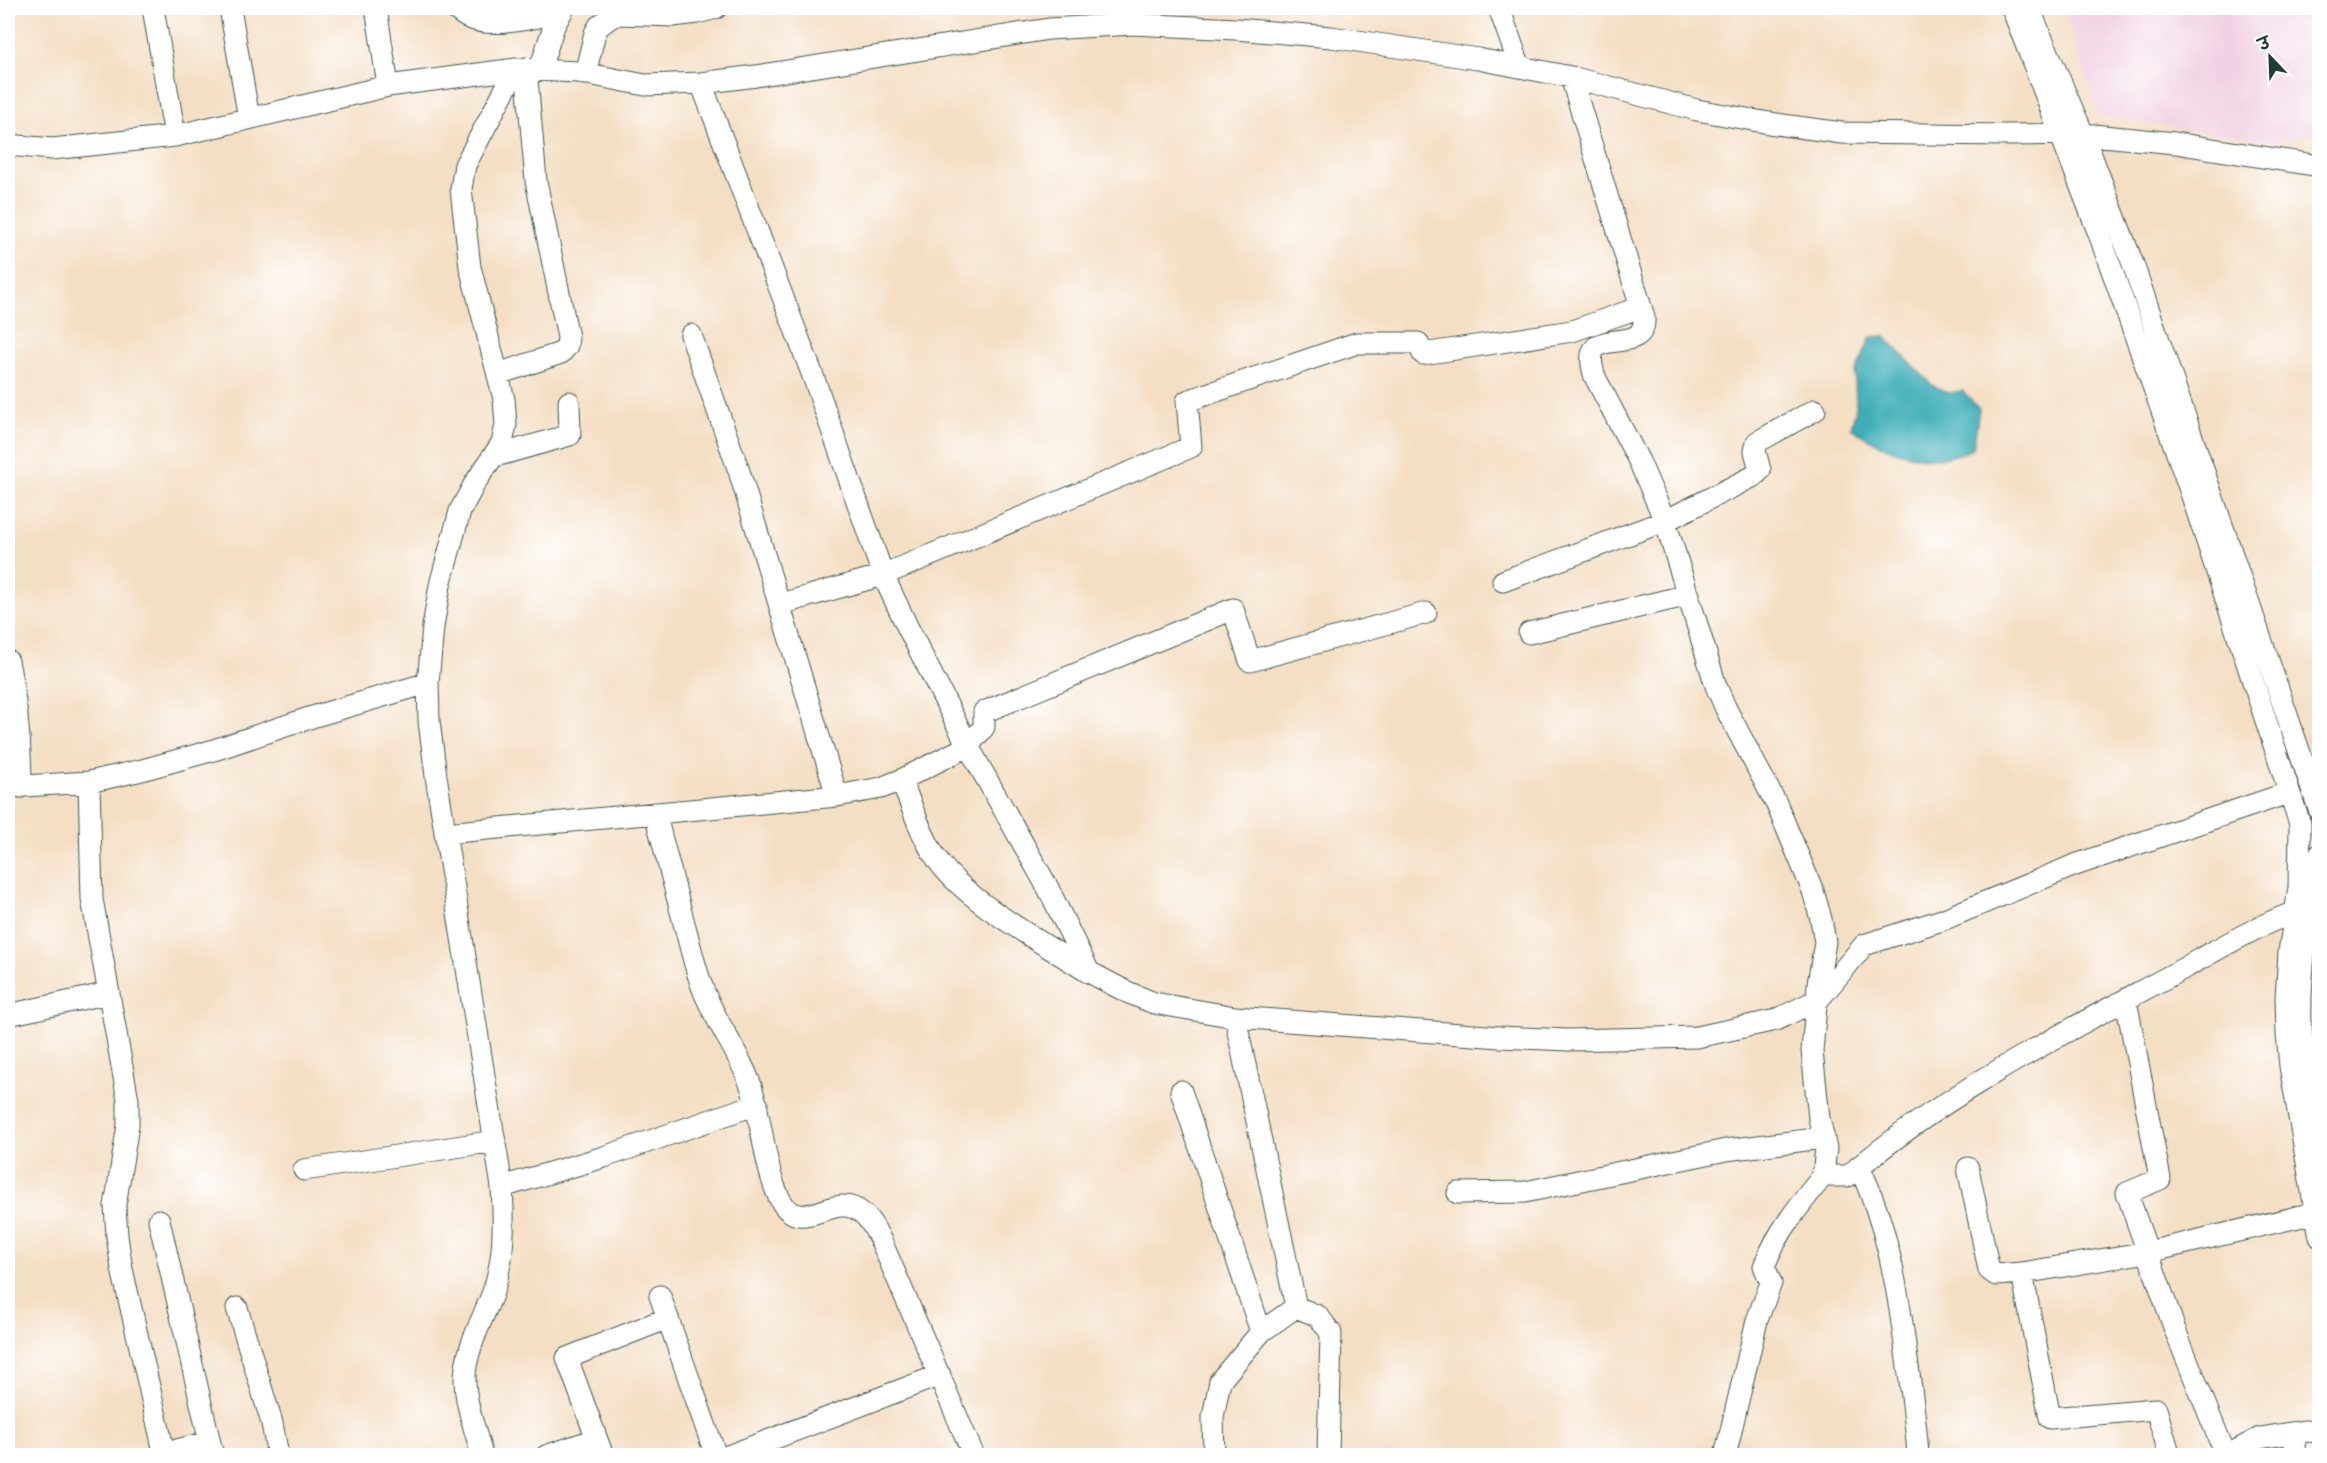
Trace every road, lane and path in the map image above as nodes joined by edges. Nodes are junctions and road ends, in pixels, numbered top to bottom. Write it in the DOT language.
graph roads {
  1 [pos="153,8"];
  2 [pos="230,8"];
  3 [pos="376,8"];
  4 [pos="455,8"];
  5 [pos="716,8"];
  6 [pos="1499,8"];
  7 [pos="2012,8"];
  8 [pos="2029,8"];
  9 [pos="563,10"];
  10 [pos="1520,67"];
  11 [pos="527,69"];
  12 [pos="585,74"];
  13 [pos="1571,77"];
  14 [pos="701,83"];
  15 [pos="388,86"];
  16 [pos="249,119"];
  17 [pos="2061,134"];
  18 [pos="2083,134"];
  19 [pos="175,135"];
  20 [pos="8,145"];
  21 [pos="2319,166"];
  22 [pos="1641,307"];
  23 [pos="691,335"];
  24 [pos="498,374"];
  25 [pos="569,402"];
  26 [pos="1815,410"];
  27 [pos="492,458"];
  28 [pos="1665,521"];
  29 [pos="883,575"];
  30 [pos="1503,581"];
  31 [pos="1689,595"];
  32 [pos="781,604"];
  33 [pos="1426,613"];
  34 [pos="1528,633"];
  35 [pos="8,661"];
  36 [pos="428,683"];
  37 [pos="968,746"];
  38 [pos="901,780"];
  39 [pos="89,782"];
  40 [pos="14,787"];
  41 [pos="2288,793"];
  42 [pos="837,796"];
  43 [pos="2319,812"];
  44 [pos="655,813"];
  45 [pos="446,832"];
  46 [pos="2319,854"];
  47 [pos="2308,908"];
  48 [pos="1089,972"];
  49 [pos="109,993"];
  50 [pos="1818,999"];
  51 [pos="2126,999"];
  52 [pos="8,1015"];
  53 [pos="1236,1017"];
  54 [pos="2303,1026"];
  55 [pos="1180,1091"];
  56 [pos="757,1104"];
  57 [pos="1823,1138"];
  58 [pos="2319,1138"];
  59 [pos="495,1141"];
  60 [pos="1860,1167"];
  61 [pos="1968,1168"];
  62 [pos="304,1170"];
  63 [pos="1822,1176"];
  64 [pos="502,1187"];
  65 [pos="1458,1193"];
  66 [pos="2315,1213"];
  67 [pos="159,1220"];
  68 [pos="2319,1237"];
  69 [pos="2148,1252"];
  70 [pos="2022,1273"];
  71 [pos="660,1296"];
  72 [pos="1296,1307"];
  73 [pos="237,1308"];
  74 [pos="668,1318"];
  75 [pos="1261,1332"];
  76 [pos="940,1375"];
  77 [pos="2319,1432"];
  78 [pos="2294,1433"];
  79 [pos="600,1447"];
  80 [pos="211,1449"];
  81 [pos="165,1454"];
  82 [pos="278,1455"];
  83 [pos="482,1455"];
  84 [pos="546,1455"];
  85 [pos="716,1455"];
  86 [pos="728,1455"];
  87 [pos="974,1455"];
  88 [pos="1214,1455"];
  89 [pos="1328,1455"];
  90 [pos="1725,1455"];
  91 [pos="1918,1455"];
  92 [pos="2170,1455"];
  93 [pos="2226,1455"];
  94 [pos="2296,1455"];
  1 -- 19 [label="street"];
  2 -- 16 [label="street"];
  3 -- 15 [label="street"];
  4 -- 9 [label="street"];
  5 -- 12 [label="street"];
  6 -- 10 [label="street"];
  7 -- 17 [label="street"];
  8 -- 18 [label="street"];
  9 -- 11 [label="street"];
  10 -- 13 [label="street"];
  10 -- 14 [label="street"];
  11 -- 12 [label="street"];
  11 -- 15 [label="street"];
  11 -- 24 [label="street"];
  11 -- 24 [label="street"];
  12 -- 14 [label="street"];
  13 -- 17 [label="street"];
  13 -- 22 [label="street"];
  14 -- 29 [label="street"];
  15 -- 16 [label="street"];
  16 -- 19 [label="street"];
  17 -- 18 [label="street"];
  17 -- 41 [label="street"];
  18 -- 21 [label="street"];
  18 -- 43 [label="street"];
  19 -- 20 [label="street"];
  22 -- 28 [label="street"];
  22 -- 29 [label="street"];
  23 -- 32 [label="street"];
  24 -- 27 [label="street"];
  25 -- 27 [label="street"];
  26 -- 28 [label="street"];
  27 -- 36 [label="street"];
  28 -- 30 [label="street"];
  28 -- 31 [label="street"];
  29 -- 32 [label="street"];
  29 -- 37 [label="street"];
  31 -- 34 [label="street"];
  31 -- 50 [label="street"];
  32 -- 42 [label="street"];
  33 -- 37 [label="street"];
  35 -- 40 [label="street"];
  36 -- 39 [label="street"];
  36 -- 45 [label="street"];
  37 -- 38 [label="street"];
  37 -- 48 [label="street"];
  38 -- 42 [label="street"];
  38 -- 48 [label="street"];
  39 -- 40 [label="street"];
  39 -- 49 [label="street"];
  41 -- 47 [label="street"];
  41 -- 50 [label="street"];
  42 -- 44 [label="street"];
  44 -- 45 [label="street"];
  44 -- 56 [label="street"];
  45 -- 59 [label="street"];
  46 -- 47 [label="street"];
  47 -- 51 [label="street"];
  47 -- 54 [label="street"];
  48 -- 53 [label="street"];
  49 -- 52 [label="street"];
  49 -- 81 [label="street"];
  50 -- 53 [label="street"];
  50 -- 57 [label="street"];
  51 -- 60 [label="street"];
  51 -- 69 [label="street"];
  53 -- 72 [label="street"];
  54 -- 58 [label="street"];
  54 -- 66 [label="street"];
  55 -- 75 [label="street"];
  56 -- 64 [label="street"];
  56 -- 76 [label="street"];
  57 -- 63 [label="street"];
  57 -- 65 [label="street"];
  59 -- 62 [label="street"];
  59 -- 64 [label="street"];
  60 -- 63 [label="street"];
  60 -- 91 [label="street"];
  61 -- 70 [label="street"];
  63 -- 90 [label="street"];
  64 -- 83 [label="street"];
  66 -- 68 [label="street"];
  66 -- 69 [label="street"];
  67 -- 80 [label="street"];
  69 -- 70 [label="street"];
  69 -- 93 [label="street"];
  70 -- 92 [label="street"];
  71 -- 74 [label="street"];
  72 -- 75 [label="street"];
  72 -- 89 [label="street"];
  73 -- 82 [label="street"];
  74 -- 79 [label="street"];
  74 -- 85 [label="street"];
  75 -- 88 [label="street"];
  76 -- 86 [label="street"];
  76 -- 87 [label="street"];
  77 -- 78 [label="street"];
  78 -- 93 [label="street"];
  78 -- 94 [label="street"];
  79 -- 84 [label="street"];
  80 -- 81 [label="street"];
}
